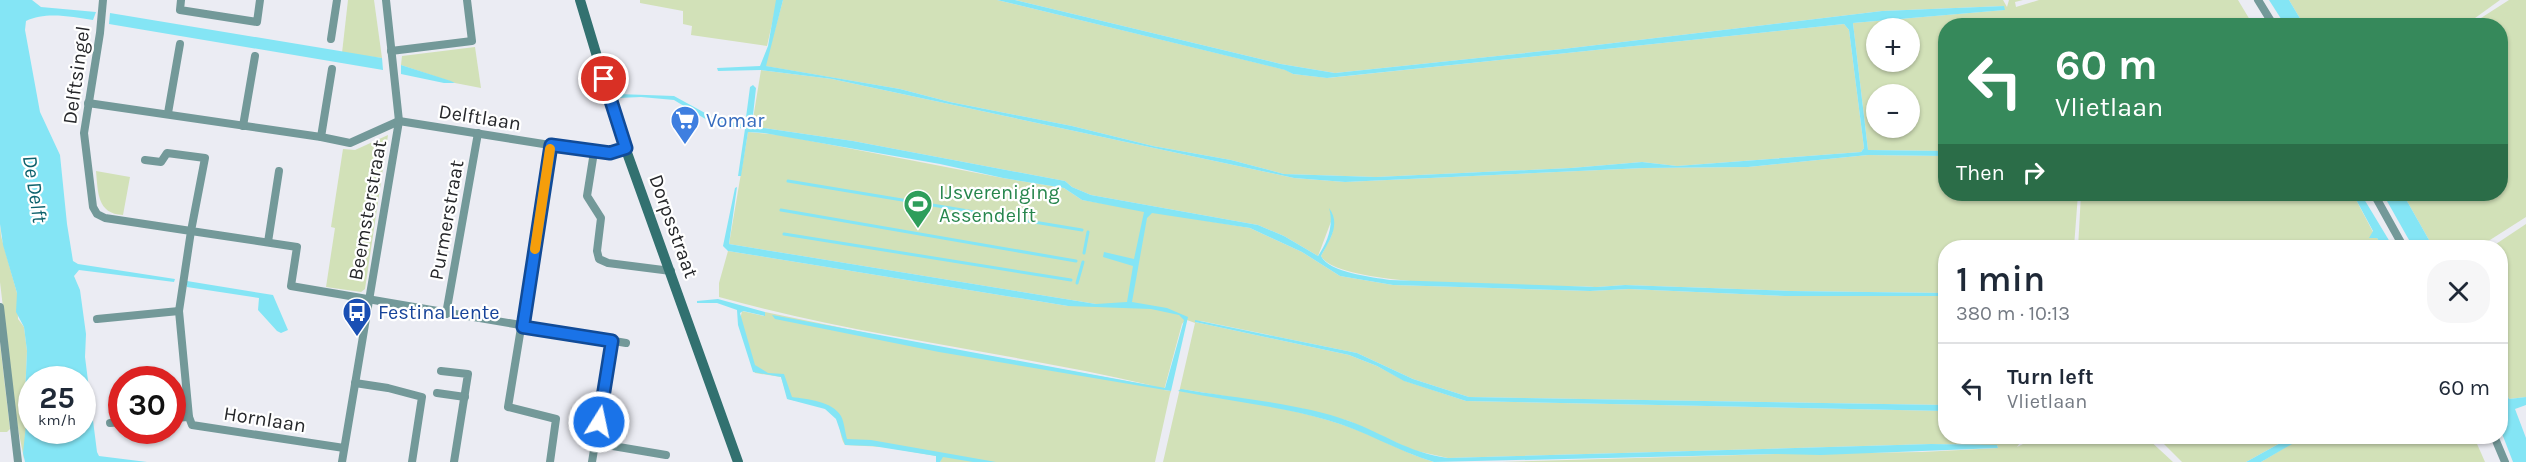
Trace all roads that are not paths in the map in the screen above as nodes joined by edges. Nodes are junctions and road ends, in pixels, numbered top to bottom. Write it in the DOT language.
graph roads {
  1 [pos="103,0"];
  2 [pos="181,0"];
  3 [pos="260,0"];
  4 [pos="337,0"];
  5 [pos="386,0"];
  6 [pos="467,0"];
  7 [pos="580,0"];
  8 [pos="2258,0"];
  9 [pos="2269,18"];
  10 [pos="331,39"];
  11 [pos="180,44"];
  12 [pos="391,51"];
  13 [pos="255,56"];
  14 [pos="332,69"];
  15 [pos="88,103"];
  16 [pos="168,113"];
  17 [pos="399,121"];
  18 [pos="243,126"];
  19 [pos="478,133"];
  20 [pos="321,137"];
  21 [pos="551,145"];
  22 [pos="626,148"];
  23 [pos="594,152"];
  24 [pos="145,160"];
  25 [pos="279,171"];
  26 [pos="2378,201"];
  27 [pos="191,231"];
  28 [pos="2400,240"];
  29 [pos="267,242"];
  30 [pos="671,271"];
  31 [pos="368,301"];
  32 [pos="0,307"];
  33 [pos="179,311"];
  34 [pos="446,314"];
  35 [pos="97,319"];
  36 [pos="523,327"];
  37 [pos="612,341"];
  38 [pos="626,343"];
  39 [pos="441,371"];
  40 [pos="355,383"];
  41 [pos="437,393"];
  42 [pos="465,397"];
  43 [pos="186,417"];
  44 [pos="189,417"];
  45 [pos="595,443"];
  46 [pos="2497,444"];
  47 [pos="344,448"];
  48 [pos="666,455"];
  49 [pos="18,462"];
  50 [pos="342,462"];
  51 [pos="412,462"];
  52 [pos="454,462"];
  53 [pos="550,462"];
  54 [pos="592,462"];
  55 [pos="738,462"];
  56 [pos="2505,462"];
  1 -- 15 [label="street, Delftsingel"];
  2 -- 3 [label="street"];
  4 -- 10 [label="street"];
  5 -- 12 [label="street"];
  6 -- 12 [label="street"];
  7 -- 22 [label="street, Dorpsstraat"];
  8 -- 9 [label="street"];
  11 -- 16 [label="street"];
  12 -- 17 [label="street"];
  13 -- 18 [label="street"];
  14 -- 20 [label="street"];
  15 -- 16 [label="street"];
  15 -- 27 [label="street, Delftsingel"];
  16 -- 18 [label="street"];
  17 -- 19 [label="street, Delftlaan"];
  17 -- 20 [label="street"];
  17 -- 31 [label="street, Beemsterstraat"];
  18 -- 20 [label="street"];
  19 -- 21 [label="street, Delftlaan"];
  19 -- 34 [label="street, Purmerstraat"];
  21 -- 23 [label="street, Delftlaan"];
  21 -- 36 [label="street"];
  22 -- 23 [label="street, Delftlaan"];
  22 -- 30 [label="street, Dorpsstraat"];
  23 -- 30 [label="street"];
  24 -- 27 [label="street"];
  25 -- 29 [label="street"];
  26 -- 28 [label="street"];
  27 -- 29 [label="street"];
  27 -- 33 [label="street"];
  29 -- 31 [label="street"];
  30 -- 55 [label="street, Dorpsstraat"];
  31 -- 34 [label="street"];
  31 -- 40 [label="street, Beemsterstraat"];
  32 -- 49 [label="street"];
  33 -- 35 [label="street"];
  33 -- 44 [label="street"];
  34 -- 36 [label="street"];
  36 -- 37 [label="street"];
  36 -- 53 [label="street"];
  37 -- 38 [label="street"];
  37 -- 45 [label="street"];
  39 -- 42 [label="street"];
  40 -- 47 [label="street, Beemsterstraat"];
  40 -- 51 [label="street"];
  41 -- 42 [label="street"];
  42 -- 52 [label="street"];
  43 -- 44 [label="street, Hornlaan"];
  44 -- 47 [label="street, Hornlaan"];
  45 -- 48 [label="street"];
  45 -- 54 [label="street"];
  46 -- 56 [label="street"];
  47 -- 50 [label="street"];
}
